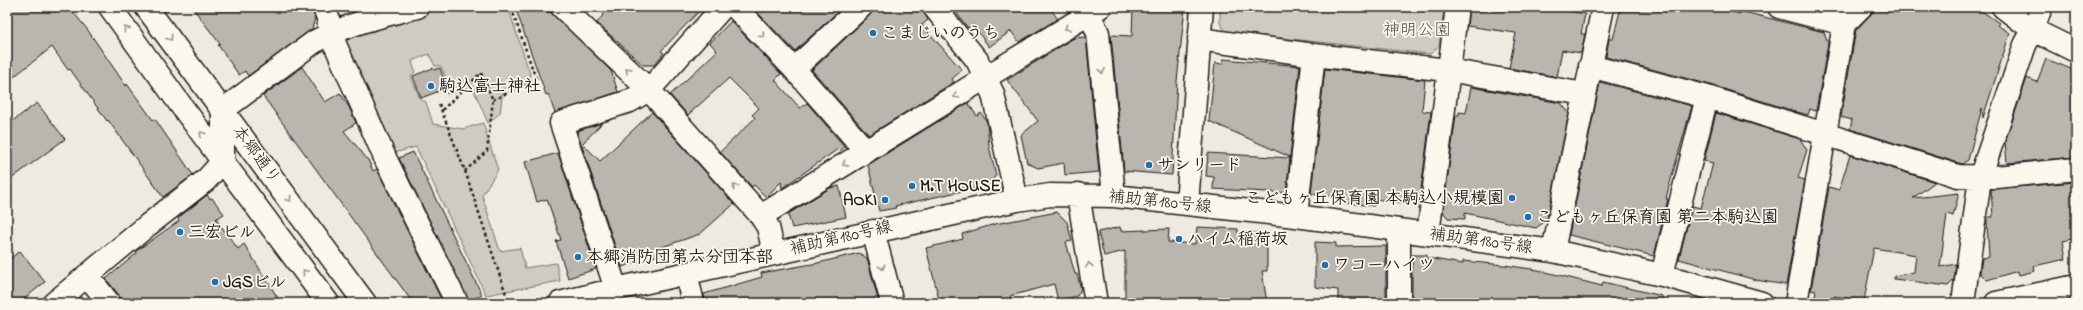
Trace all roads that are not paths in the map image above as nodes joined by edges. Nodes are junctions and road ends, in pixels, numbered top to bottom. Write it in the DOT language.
graph roads {
  1 [pos="110,7"];
  2 [pos="146,7"];
  3 [pos="324,7"];
  4 [pos="417,7"];
  5 [pos="562,7"];
  6 [pos="722,7"];
  7 [pos="735,7"];
  8 [pos="861,7"];
  9 [pos="934,7"];
  10 [pos="1202,7"];
  11 [pos="1457,7"];
  12 [pos="1602,7"];
  13 [pos="1779,7"];
  14 [pos="1861,7"];
  15 [pos="2003,7"];
  16 [pos="2042,7"];
  17 [pos="1091,9"];
  18 [pos="1844,24"];
  19 [pos="2033,30"];
  20 [pos="330,34"];
  21 [pos="1199,39"];
  22 [pos="2076,51"];
  23 [pos="1314,55"];
  24 [pos="1590,66"];
  25 [pos="794,69"];
  26 [pos="1448,70"];
  27 [pos="986,78"];
  28 [pos="649,90"];
  29 [pos="1584,94"];
  30 [pos="1707,97"];
  31 [pos="223,110"];
  32 [pos="1824,133"];
  33 [pos="866,151"];
  34 [pos="223,161"];
  35 [pos="2076,169"];
  36 [pos="1980,178"];
  37 [pos="1078,194"];
  38 [pos="1114,196"];
  39 [pos="1017,200"];
  40 [pos="1187,204"];
  41 [pos="761,216"];
  42 [pos="1296,216"];
  43 [pos="1399,230"];
  44 [pos="873,231"];
  45 [pos="1428,234"];
  46 [pos="1553,251"];
  47 [pos="774,253"];
  48 [pos="686,274"];
  49 [pos="87,275"];
  50 [pos="1662,275"];
  51 [pos="2076,286"];
  52 [pos="616,289"];
  53 [pos="54,303"];
  54 [pos="109,303"];
  55 [pos="328,303"];
  56 [pos="365,303"];
  57 [pos="457,303"];
  58 [pos="560,303"];
  59 [pos="693,303"];
  60 [pos="892,303"];
  61 [pos="1094,303"];
  62 [pos="1399,303"];
  63 [pos="1762,303"];
  64 [pos="1796,303"];
  65 [pos="1963,303"];
  66 [pos="1996,303"];
  34 -- 1 [label="street, 本郷通り, one-way"];
  2 -- 31 [label="street, 本郷通り, one-way"];
  3 -- 20 [label="street"];
  4 -- 20 [label="street"];
  28 -- 5 [label="street, one-way"];
  6 -- 28 [label="street"];
  7 -- 25 [label="street, one-way"];
  8 -- 25 [label="street"];
  9 -- 27 [label="street"];
  10 -- 21 [label="street"];
  11 -- 26 [label="street"];
  12 -- 24 [label="street"];
  13 -- 18 [label="street"];
  14 -- 18 [label="street"];
  15 -- 19 [label="street"];
  16 -- 19 [label="street"];
  17 -- 27 [label="street, one-way"];
  17 -- 38 [label="street, one-way"];
  18 -- 32 [label="street"];
  19 -- 22 [label="street"];
  19 -- 36 [label="street"];
  20 -- 31 [label="street"];
  20 -- 57 [label="street"];
  21 -- 23 [label="street"];
  21 -- 40 [label="street"];
  23 -- 26 [label="street"];
  23 -- 42 [label="street"];
  24 -- 29 [label="street"];
  24 -- 30 [label="street"];
  25 -- 33 [label="street"];
  26 -- 29 [label="street"];
  26 -- 45 [label="street"];
  27 -- 33 [label="street, one-way"];
  27 -- 39 [label="street"];
  41 -- 28 [label="street, one-way"];
  28 -- 52 [label="street"];
  29 -- 46 [label="street"];
  30 -- 32 [label="street"];
  30 -- 50 [label="street"];
  31 -- 34 [label="street"];
  31 -- 56 [label="street, 本郷通り, one-way"];
  32 -- 36 [label="street"];
  32 -- 64 [label="street"];
  33 -- 41 [label="street, one-way"];
  34 -- 49 [label="street"];
  55 -- 34 [label="street, 本郷通り, one-way"];
  35 -- 36 [label="street"];
  36 -- 65 [label="street"];
  37 -- 38 [label="street, 補助第180号線"];
  37 -- 39 [label="street, 補助第180号線"];
  61 -- 37 [label="street, one-way"];
  38 -- 40 [label="street, 補助第180号線"];
  39 -- 44 [label="street, 補助第180号線"];
  40 -- 42 [label="street, 補助第180号線"];
  41 -- 47 [label="street"];
  42 -- 43 [label="street, 補助第180号線"];
  43 -- 45 [label="street, 補助第180号線"];
  43 -- 62 [label="street"];
  44 -- 47 [label="street, 補助第180号線"];
  44 -- 60 [label="street, one-way"];
  45 -- 46 [label="street, 補助第180号線"];
  46 -- 50 [label="street, 補助第180号線"];
  47 -- 48 [label="street, 補助第180号線"];
  48 -- 52 [label="street, 補助第180号線"];
  48 -- 59 [label="street"];
  49 -- 53 [label="street"];
  49 -- 54 [label="street"];
  50 -- 63 [label="street, 補助第180号線"];
  51 -- 66 [label="street"];
  52 -- 58 [label="street, 補助第180号線"];
}
